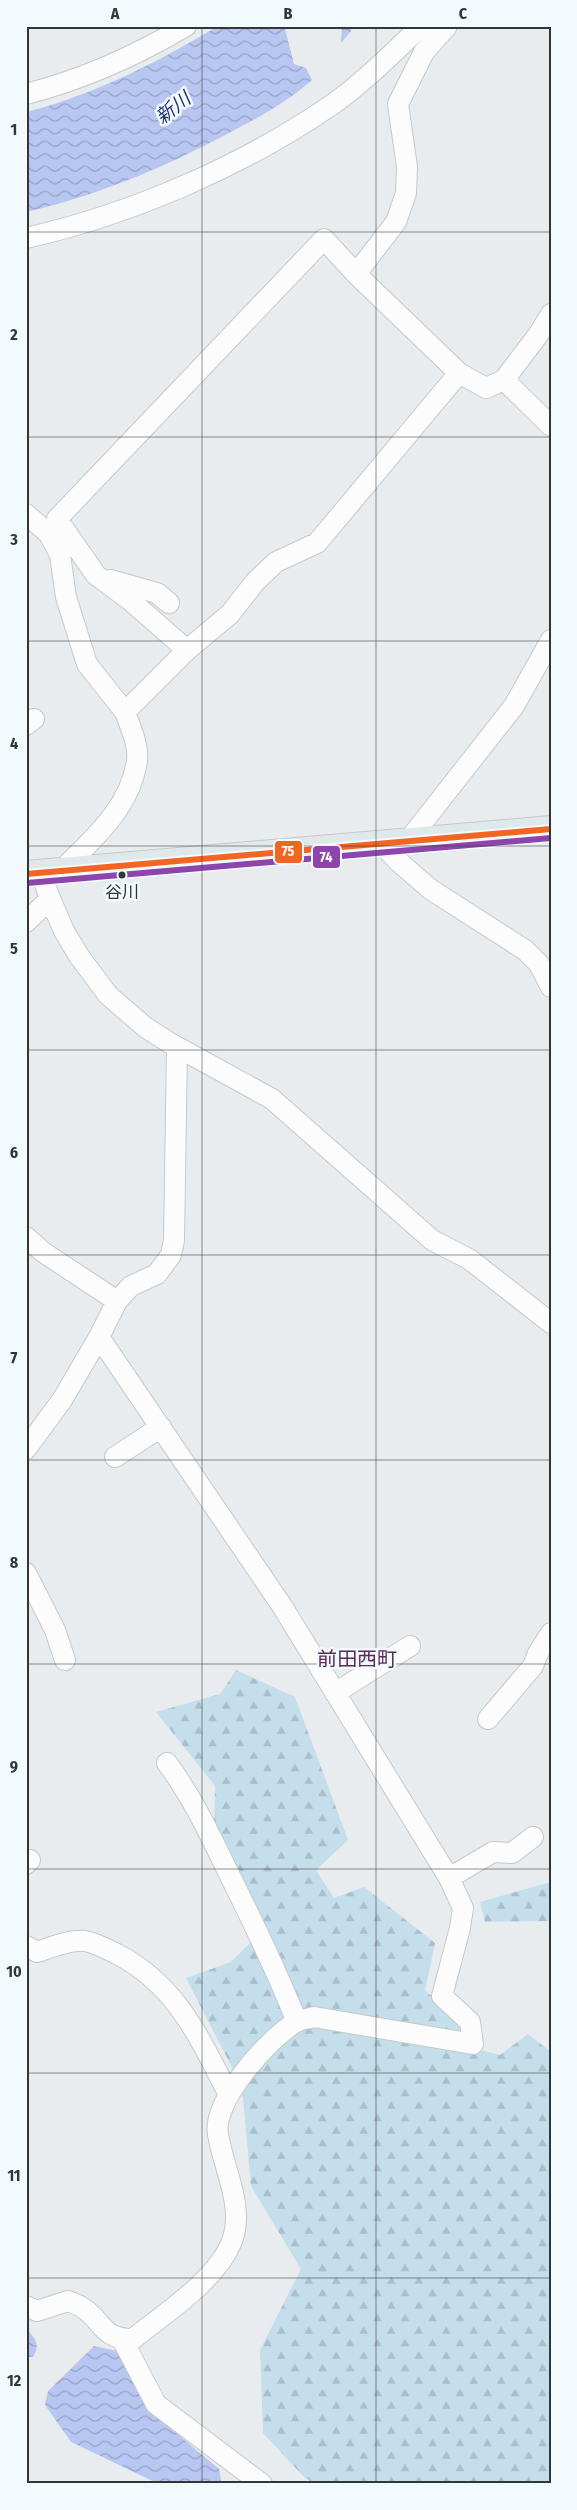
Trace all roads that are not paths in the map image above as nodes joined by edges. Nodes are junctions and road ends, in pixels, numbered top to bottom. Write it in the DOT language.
graph roads {
  1 [pos="186,26"];
  2 [pos="421,26"];
  3 [pos="447,26"];
  4 [pos="26,94"];
  5 [pos="26,238"];
  6 [pos="356,274"];
  7 [pos="551,314"];
  8 [pos="459,373"];
  9 [pos="504,380"];
  10 [pos="551,426"];
  11 [pos="26,514"];
  12 [pos="49,534"];
  13 [pos="96,575"];
  14 [pos="170,603"];
  15 [pos="551,640"];
  16 [pos="187,650"];
  17 [pos="125,712"];
  18 [pos="551,829"];
  19 [pos="408,841"];
  20 [pos="381,843"];
  21 [pos="47,880"];
  22 [pos="26,922"];
  23 [pos="551,987"];
  24 [pos="178,1047"];
  25 [pos="26,1237"];
  26 [pos="116,1301"];
  27 [pos="551,1323"];
  28 [pos="99,1337"];
  29 [pos="161,1427"];
  30 [pos="26,1449"];
  31 [pos="115,1457"];
  32 [pos="26,1573"];
  33 [pos="551,1633"];
  34 [pos="410,1646"];
  35 [pos="65,1660"];
  36 [pos="335,1693"];
  37 [pos="488,1719"];
  38 [pos="167,1763"];
  39 [pos="533,1837"];
  40 [pos="449,1878"];
  41 [pos="26,1946"];
  42 [pos="297,2022"];
  43 [pos="229,2095"];
  44 [pos="26,2306"];
  45 [pos="112,2334"];
  46 [pos="262,2484"];
  1 -- 4 [label="street"];
  2 -- 5 [label="street"];
  3 -- 6 [label="street"];
  6 -- 8 [label="street"];
  6 -- 13 [label="street"];
  7 -- 9 [label="street"];
  8 -- 9 [label="street"];
  8 -- 16 [label="street"];
  9 -- 10 [label="street"];
  11 -- 12 [label="street"];
  12 -- 13 [label="street"];
  12 -- 17 [label="street"];
  13 -- 14 [label="street"];
  13 -- 16 [label="street"];
  15 -- 19 [label="street"];
  16 -- 17 [label="street"];
  17 -- 21 [label="street"];
  18 -- 19 [label="main road"];
  19 -- 20 [label="main road"];
  20 -- 21 [label="main road"];
  20 -- 23 [label="street"];
  21 -- 22 [label="street"];
  21 -- 24 [label="street"];
  24 -- 26 [label="street"];
  24 -- 27 [label="street"];
  25 -- 26 [label="street"];
  26 -- 28 [label="street"];
  28 -- 29 [label="street"];
  28 -- 30 [label="street"];
  29 -- 31 [label="street"];
  29 -- 36 [label="street"];
  32 -- 35 [label="street"];
  33 -- 37 [label="street"];
  34 -- 36 [label="street"];
  36 -- 40 [label="street"];
  38 -- 42 [label="street"];
  39 -- 40 [label="street"];
  40 -- 42 [label="street"];
  41 -- 43 [label="street"];
  42 -- 43 [label="street"];
  43 -- 45 [label="street"];
  44 -- 45 [label="street"];
  45 -- 46 [label="street"];
}
